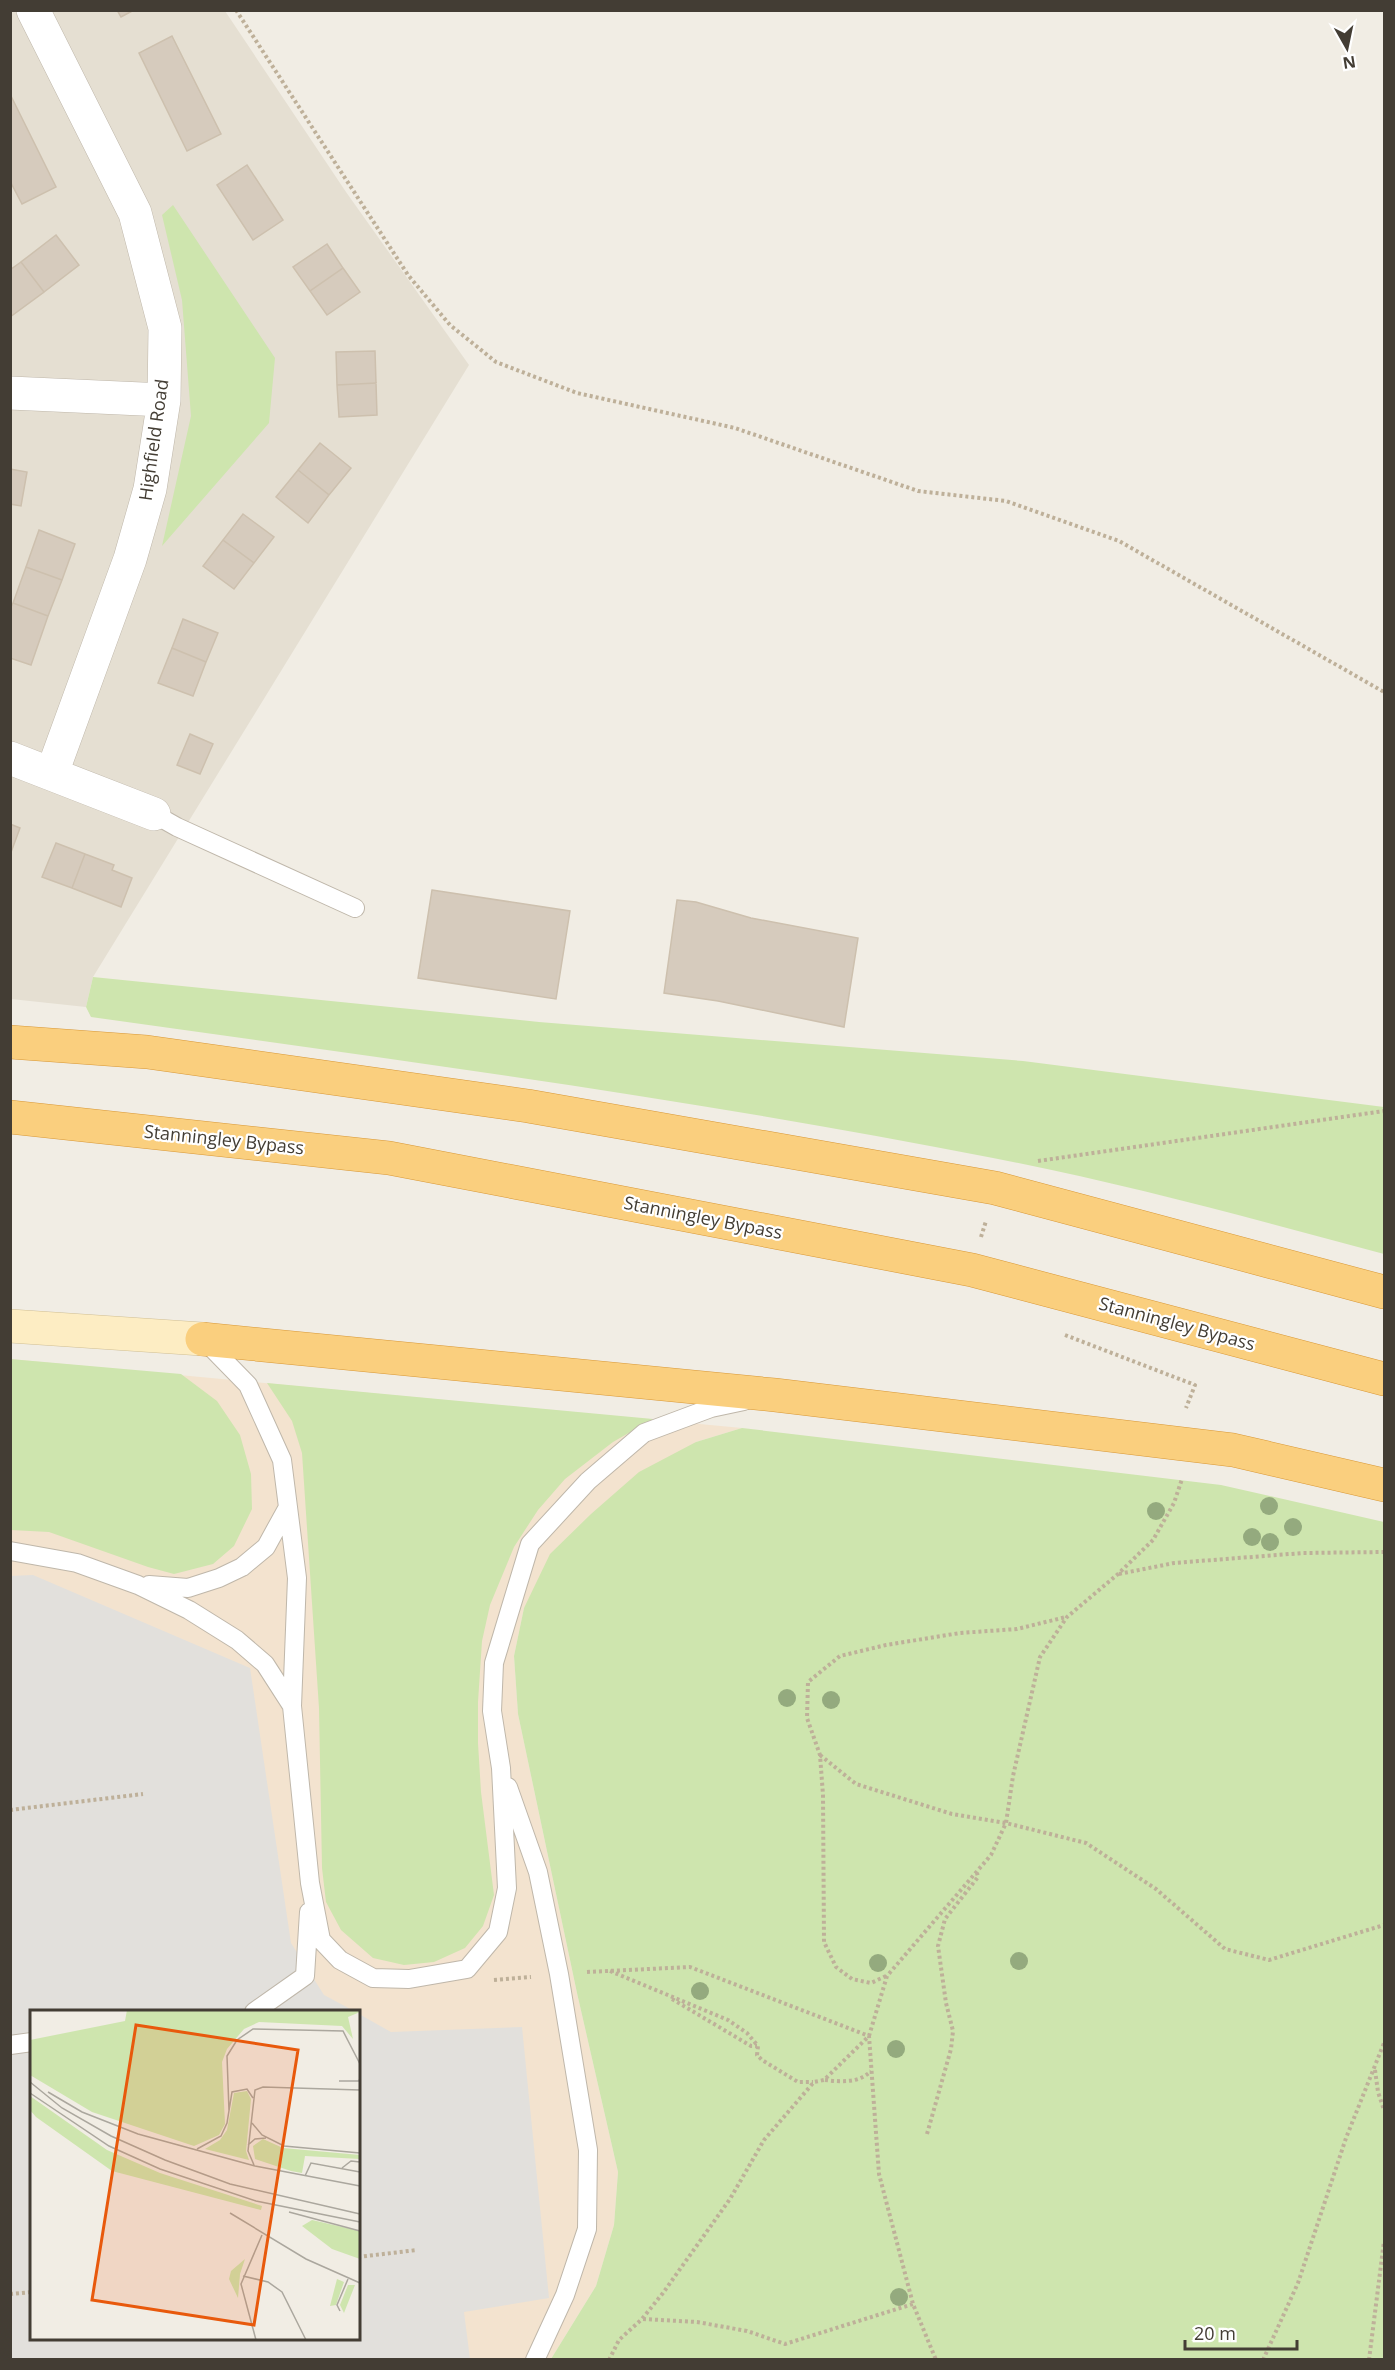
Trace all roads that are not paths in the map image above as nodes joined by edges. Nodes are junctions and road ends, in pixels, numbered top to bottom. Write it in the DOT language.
graph roads {
  1 [pos="33,10"];
  2 [pos="10,393"];
  3 [pos="164,400"];
  4 [pos="10,758"];
  5 [pos="52,773"];
  6 [pos="154,814"];
  7 [pos="355,908"];
  8 [pos="10,1023"];
  9 [pos="10,1042"];
  10 [pos="147,1052"];
  11 [pos="10,1117"];
  12 [pos="1384,1292"];
  13 [pos="10,1326"];
  14 [pos="202,1339"];
  15 [pos="1384,1379"];
  16 [pos="775,1395"];
  17 [pos="1384,1485"];
  18 [pos="288,1507"];
  19 [pos="10,1551"];
  20 [pos="138,1585"];
  21 [pos="292,1706"];
  22 [pos="501,1768"];
  23 [pos="310,1883"];
  24 [pos="257,2010"];
  25 [pos="30,2042"];
  26 [pos="10,2045"];
  27 [pos="534,2360"];
  1 -- 3 [label="street, Highfield Road"];
  2 -- 3 [label="street"];
  3 -- 5 [label="street, Highfield Road"];
  4 -- 5 [label="street"];
  5 -- 6 [label="street"];
  6 -- 7 [label="lane"];
  8 -- 10 [label="highway"];
  9 -- 10 [label="highway"];
  10 -- 12 [label="highway"];
  11 -- 15 [label="highway, Stanningley Bypass"];
  13 -- 14 [label="main road"];
  14 -- 16 [label="highway"];
  14 -- 18 [label="lane"];
  16 -- 17 [label="highway"];
  16 -- 22 [label="lane"];
  18 -- 20 [label="lane"];
  18 -- 21 [label="lane"];
  19 -- 20 [label="lane"];
  20 -- 21 [label="lane"];
  21 -- 23 [label="lane"];
  22 -- 23 [label="lane"];
  22 -- 27 [label="lane"];
  23 -- 24 [label="lane"];
  25 -- 26 [label="lane"];
}
